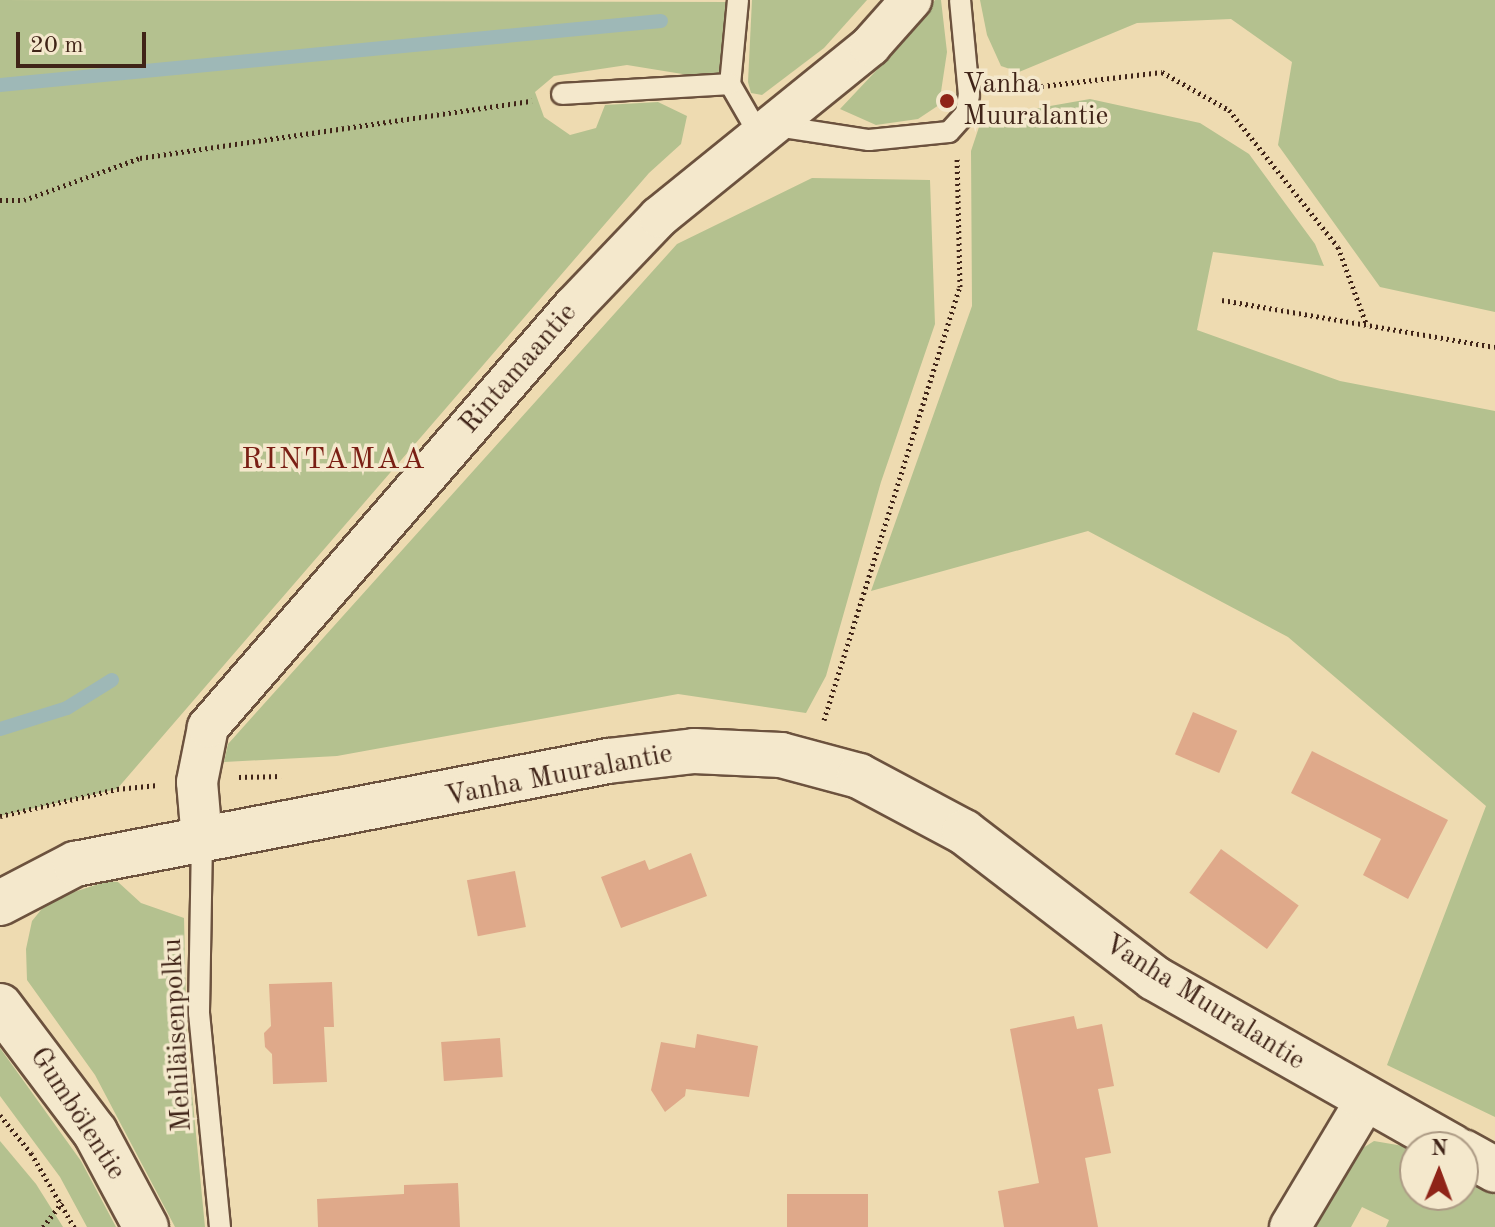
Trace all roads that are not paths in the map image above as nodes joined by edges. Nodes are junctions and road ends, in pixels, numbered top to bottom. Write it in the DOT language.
graph roads {
  1 [pos="738,0"];
  2 [pos="911,0"];
  3 [pos="960,0"];
  4 [pos="730,84"];
  5 [pos="562,94"];
  6 [pos="769,131"];
  7 [pos="202,840"];
  8 [pos="0,903"];
  9 [pos="0,1006"];
  10 [pos="1366,1100"];
  11 [pos="1423,1131"];
  12 [pos="146,1227"];
  13 [pos="220,1227"];
  14 [pos="1290,1227"];
  1 -- 4 [label="lane"];
  2 -- 6 [label="street, Rintamaantie"];
  3 -- 6 [label="lane"];
  4 -- 5 [label="lane"];
  4 -- 6 [label="lane"];
  6 -- 7 [label="street, Rintamaantie"];
  7 -- 8 [label="street, Vanha Muuralantie"];
  7 -- 10 [label="street, Vanha Muuralantie"];
  7 -- 13 [label="lane, Mehiläisenpolku"];
  9 -- 12 [label="street, Gumbölentie"];
  10 -- 11 [label="street, Vanha Muuralantie"];
  10 -- 14 [label="street"];
}
